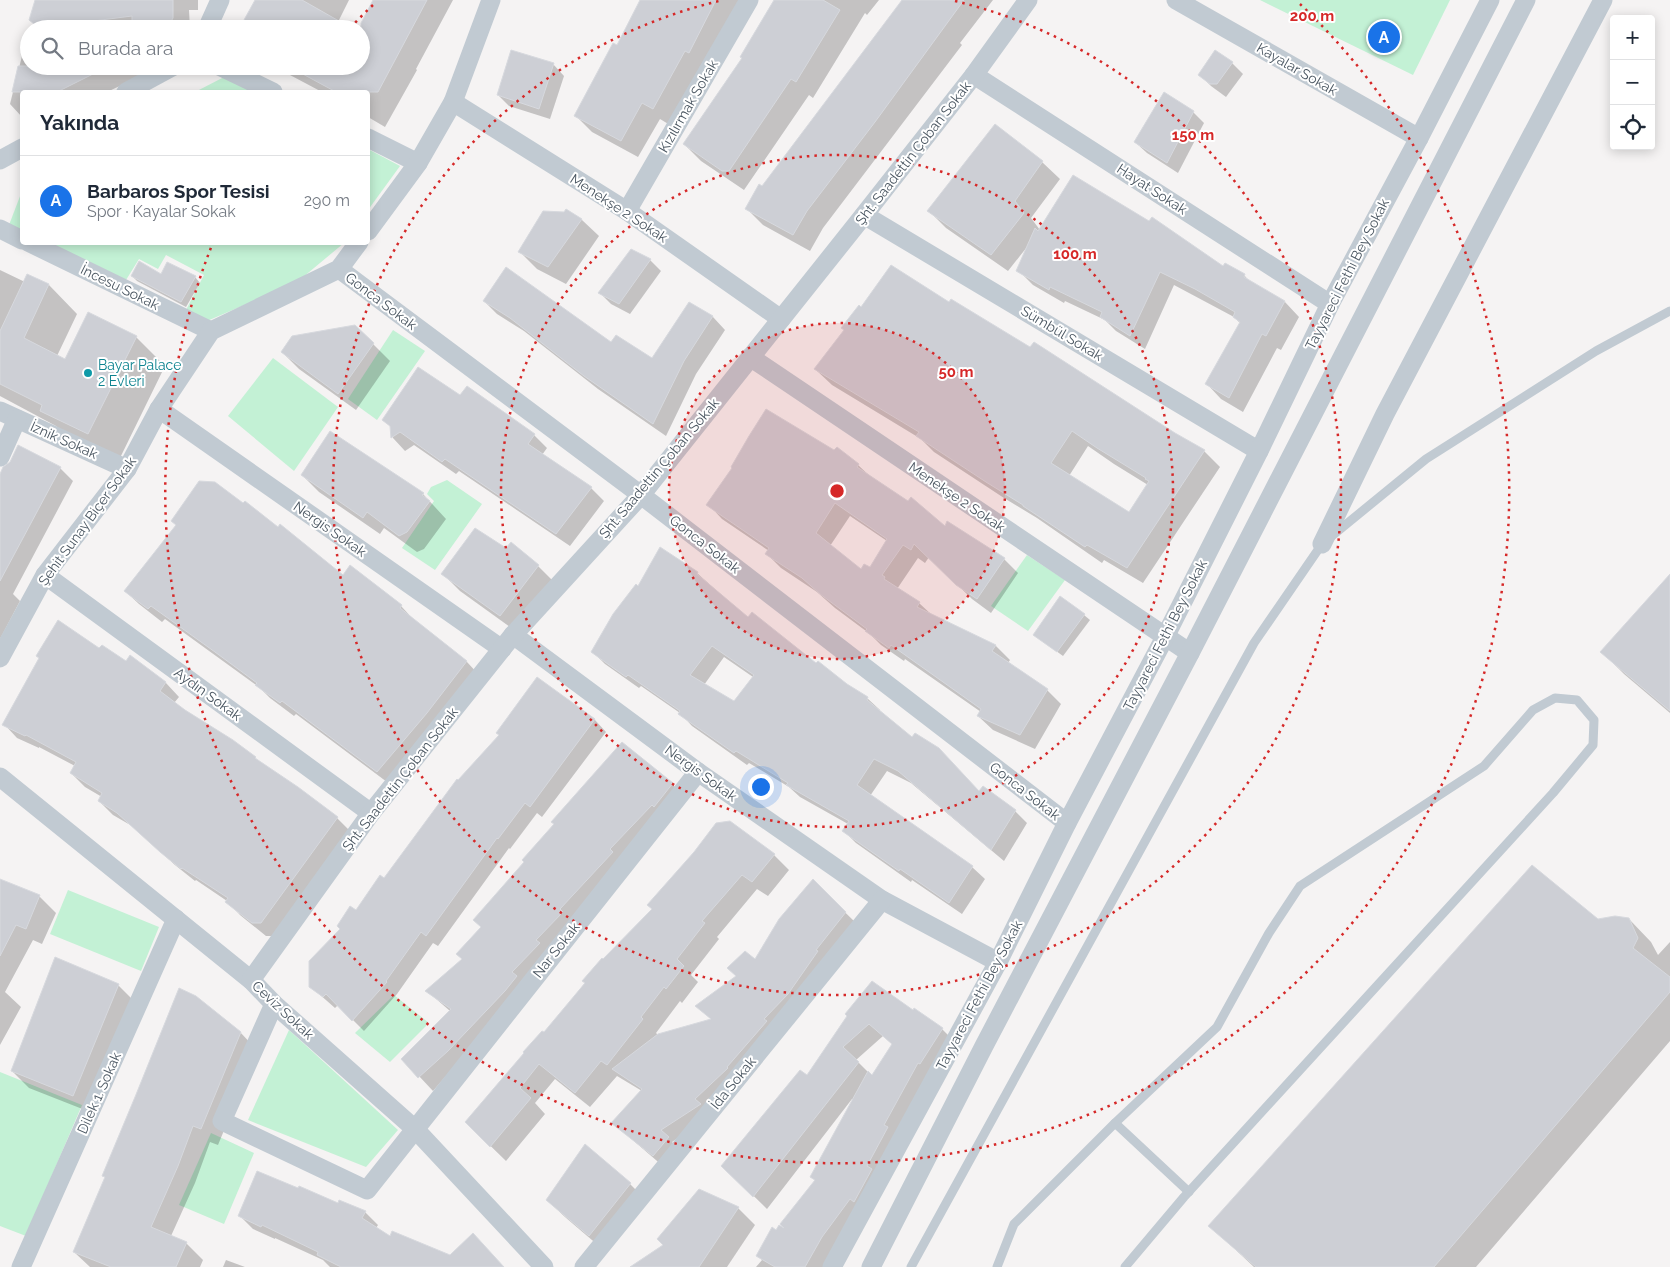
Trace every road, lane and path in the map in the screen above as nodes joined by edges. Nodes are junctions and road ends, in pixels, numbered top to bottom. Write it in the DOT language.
graph roads {
  1 [pos="220,0"];
  2 [pos="491,0"];
  3 [pos="750,0"];
  4 [pos="1028,0"];
  5 [pos="1176,0"];
  6 [pos="1490,0"];
  7 [pos="1526,0"];
  8 [pos="1603,0"];
  9 [pos="211,20"];
  10 [pos="157,75"];
  11 [pos="238,75"];
  12 [pos="974,75"];
  13 [pos="130,90"];
  14 [pos="269,90"];
  15 [pos="453,102"];
  16 [pos="1419,138"];
  17 [pos="370,139"];
  18 [pos="20,149"];
  19 [pos="0,160"];
  20 [pos="418,163"];
  21 [pos="627,212"];
  22 [pos="864,215"];
  23 [pos="370,228"];
  24 [pos="0,229"];
  25 [pos="20,239"];
  26 [pos="34,245"];
  27 [pos="357,245"];
  28 [pos="339,269"];
  29 [pos="1330,304"];
  30 [pos="1670,311"];
  31 [pos="781,319"];
  32 [pos="211,331"];
  33 [pos="750,357"];
  34 [pos="159,409"];
  35 [pos="0,411"];
  36 [pos="18,419"];
  37 [pos="1259,451"];
  38 [pos="0,457"];
  39 [pos="127,469"];
  40 [pos="641,494"];
  41 [pos="1322,544"];
  42 [pos="45,575"];
  43 [pos="1165,637"];
  44 [pos="508,642"];
  45 [pos="1190,653"];
  46 [pos="0,658"];
  47 [pos="698,772"];
  48 [pos="0,777"];
  49 [pos="371,813"];
  50 [pos="1067,823"];
  51 [pos="882,900"];
  52 [pos="176,918"];
  53 [pos="998,962"];
  54 [pos="251,980"];
  55 [pos="274,1004"];
  56 [pos="1115,1123"];
  57 [pos="415,1129"];
  58 [pos="1189,1192"];
  59 [pos="537,1265"];
  60 [pos="21,1267"];
  61 [pos="584,1267"];
  62 [pos="832,1267"];
  63 [pos="871,1267"];
  64 [pos="911,1267"];
  65 [pos="997,1267"];
  66 [pos="1125,1267"];
  1 -- 9 [label="street"];
  2 -- 15 [label="street"];
  3 -- 21 [label="street, Kızılırmak Sokak"];
  4 -- 12 [label="street, Şht. Saadettin Çoban Sokak"];
  5 -- 16 [label="street, Kayalar Sokak"];
  6 -- 16 [label="street, Tayyareci Fethi Bey Sokak"];
  7 -- 45 [label="street, Tayyareci Fethi Bey Sokak"];
  8 -- 41 [label="street"];
  10 -- 13 [label="street"];
  11 -- 14 [label="street"];
  12 -- 22 [label="street, Şht. Saadettin Çoban Sokak"];
  12 -- 29 [label="street, Hayat Sokak"];
  15 -- 20 [label="street"];
  15 -- 21 [label="street, Menekşe 2 Sokak"];
  16 -- 29 [label="street, Tayyareci Fethi Bey Sokak"];
  17 -- 20 [label="street"];
  18 -- 19 [label="street"];
  20 -- 23 [label="street"];
  21 -- 31 [label="street, Menekşe 2 Sokak"];
  22 -- 31 [label="street, Şht. Saadettin Çoban Sokak"];
  22 -- 37 [label="street, Sümbül Sokak"];
  24 -- 25 [label="street"];
  26 -- 32 [label="street, İncesu Sokak"];
  27 -- 28 [label="street"];
  28 -- 32 [label="street"];
  28 -- 40 [label="street, Gonca Sokak"];
  29 -- 37 [label="street, Tayyareci Fethi Bey Sokak"];
  30 -- 41 [label="lane"];
  31 -- 33 [label="street, Şht. Saadettin Çoban Sokak"];
  32 -- 34 [label="street, Şehit Sunay Biçer Sokak"];
  33 -- 40 [label="street, Şht. Saadettin Çoban Sokak"];
  33 -- 43 [label="street, Menekşe 2 Sokak"];
  34 -- 39 [label="street, Şehit Sunay Biçer Sokak"];
  34 -- 44 [label="street, Nergis Sokak"];
  35 -- 36 [label="street, İznik Sokak"];
  36 -- 38 [label="street"];
  36 -- 39 [label="street, İznik Sokak"];
  37 -- 43 [label="street, Tayyareci Fethi Bey Sokak"];
  39 -- 42 [label="street, Şehit Sunay Biçer Sokak"];
  40 -- 44 [label="street, Şht. Saadettin Çoban Sokak"];
  40 -- 50 [label="street, Gonca Sokak"];
  41 -- 64 [label="lane"];
  42 -- 46 [label="street, Şehit Sunay Biçer Sokak"];
  42 -- 49 [label="street, Aydın Sokak"];
  43 -- 45 [label="street, Menekşe 2 Sokak"];
  43 -- 50 [label="street, Tayyareci Fethi Bey Sokak"];
  44 -- 47 [label="street, Nergis Sokak"];
  44 -- 49 [label="street, Şht. Saadettin Çoban Sokak"];
  45 -- 63 [label="street, Tayyareci Fethi Bey Sokak"];
  47 -- 51 [label="street, Nergis Sokak"];
  47 -- 57 [label="street, Nar Sokak"];
  48 -- 52 [label="street, Ceviz Sokak"];
  49 -- 54 [label="street, Şht. Saadettin Çoban Sokak"];
  50 -- 53 [label="street, Tayyareci Fethi Bey Sokak"];
  51 -- 53 [label="street, Nergis Sokak"];
  51 -- 61 [label="street, İda Sokak"];
  52 -- 54 [label="street, Ceviz Sokak"];
  52 -- 60 [label="street, Dilek 1. Sokak"];
  53 -- 62 [label="street, Tayyareci Fethi Bey Sokak"];
  54 -- 55 [label="street, Ceviz Sokak"];
  55 -- 57 [label="street, Ceviz Sokak"];
  55 -- 57 [label="street, Nar Sokak"];
  56 -- 58 [label="lane"];
  56 -- 58 [label="lane"];
  56 -- 65 [label="lane"];
  57 -- 59 [label="street, Ceviz Sokak"];
  58 -- 66 [label="lane"];
}
